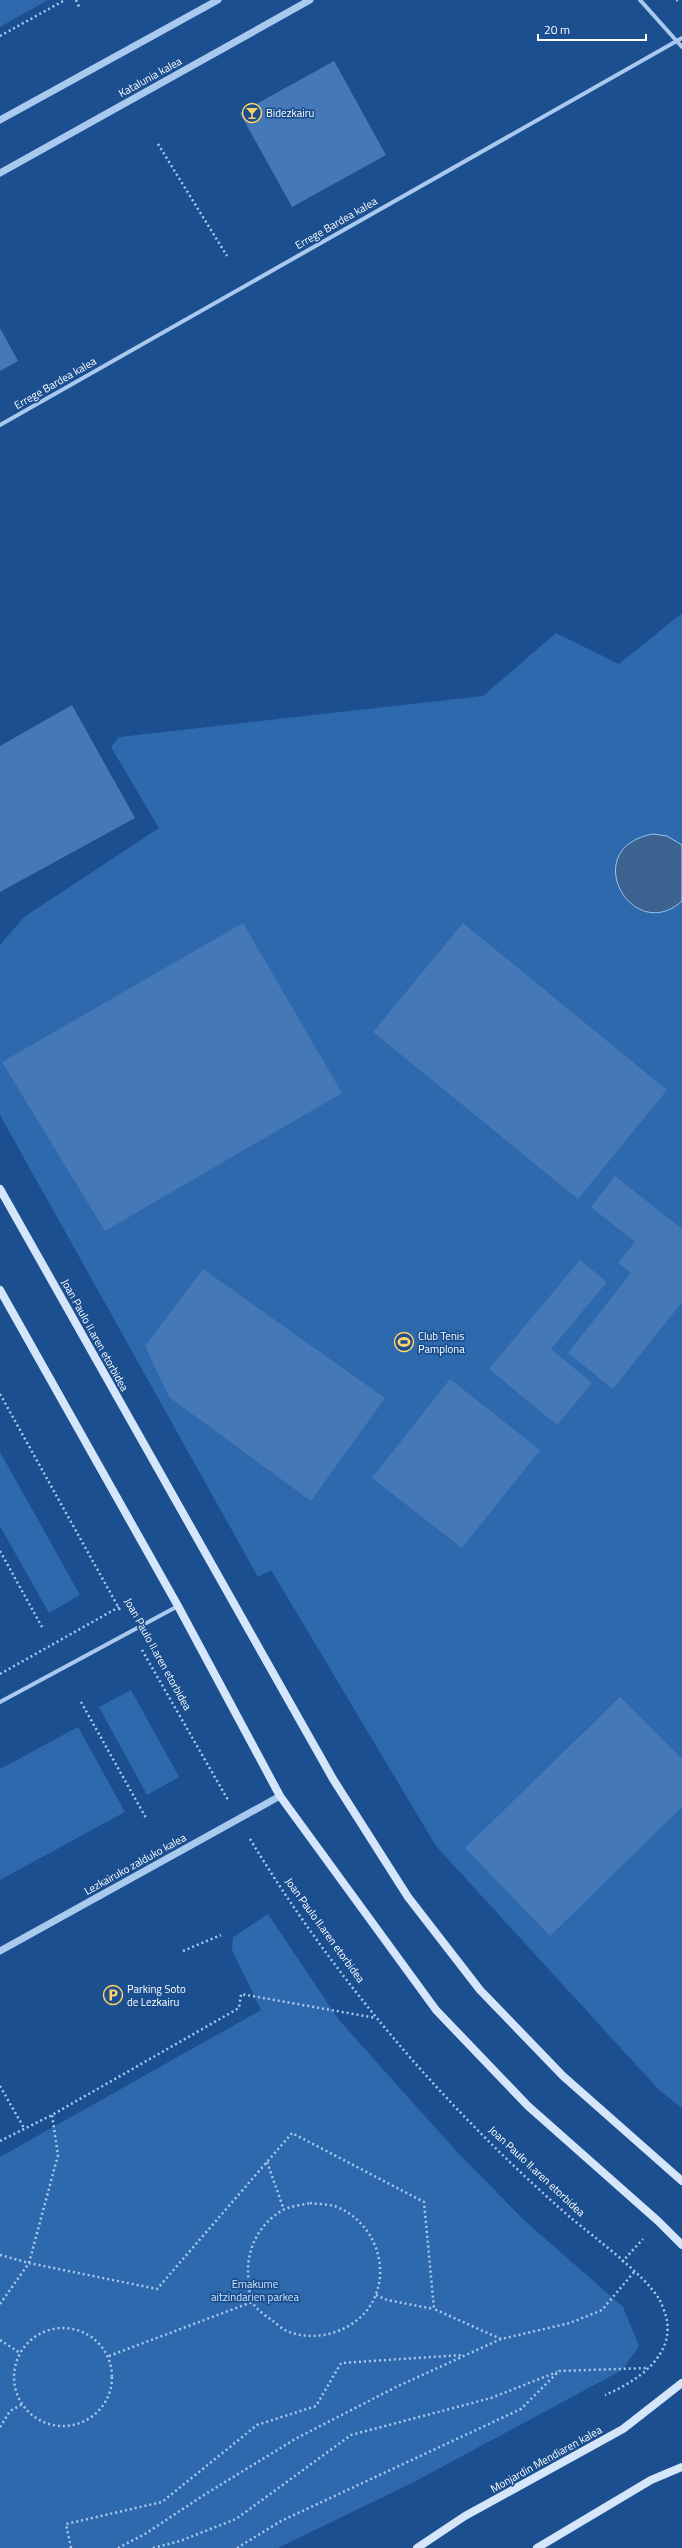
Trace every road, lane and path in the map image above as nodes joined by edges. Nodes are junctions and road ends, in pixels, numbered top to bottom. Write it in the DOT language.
graph roads {
  1 [pos="65,0"];
  2 [pos="76,0"];
  3 [pos="218,0"];
  4 [pos="310,0"];
  5 [pos="640,0"];
  6 [pos="676,0"];
  7 [pos="680,0"];
  8 [pos="80,9"];
  9 [pos="0,36"];
  10 [pos="680,39"];
  11 [pos="682,47"];
  12 [pos="0,120"];
  13 [pos="158,144"];
  14 [pos="0,173"];
  15 [pos="227,256"];
  16 [pos="0,425"];
  17 [pos="0,1189"];
  18 [pos="0,1290"];
  19 [pos="0,1394"];
  20 [pos="0,1551"];
  21 [pos="178,1606"];
  22 [pos="119,1608"];
  23 [pos="42,1627"];
  24 [pos="132,1632"];
  25 [pos="0,1674"];
  26 [pos="0,1702"];
  27 [pos="81,1702"];
  28 [pos="280,1796"];
  29 [pos="146,1818"];
  30 [pos="238,1819"];
  31 [pos="221,1935"];
  32 [pos="0,1951"];
  33 [pos="183,1951"];
  34 [pos="377,2018"];
  35 [pos="0,2086"];
  36 [pos="52,2115"];
  37 [pos="24,2128"];
  38 [pos="0,2141"];
  39 [pos="267,2162"];
  40 [pos="682,2181"];
  41 [pos="284,2210"];
  42 [pos="682,2245"];
  43 [pos="0,2255"];
  44 [pos="29,2263"];
  45 [pos="634,2272"];
  46 [pos="376,2295"];
  47 [pos="252,2302"];
  48 [pos="0,2304"];
  49 [pos="434,2309"];
  50 [pos="501,2339"];
  51 [pos="0,2340"];
  52 [pos="20,2353"];
  53 [pos="465,2355"];
  54 [pos="109,2356"];
  55 [pos="650,2368"];
  56 [pos="559,2371"];
  57 [pos="682,2383"];
  58 [pos="605,2395"];
  59 [pos="22,2404"];
  60 [pos="0,2427"];
  61 [pos="682,2467"];
  62 [pos="71,2548"];
  63 [pos="118,2548"];
  64 [pos="153,2548"];
  65 [pos="237,2548"];
  66 [pos="417,2548"];
  67 [pos="537,2548"];
  1 -- 9 [label="path"];
  2 -- 8 [label="path"];
  3 -- 12 [label="street"];
  4 -- 14 [label="street, Katalunia kalea"];
  5 -- 10 [label="street"];
  6 -- 7 [label="path"];
  10 -- 11 [label="street"];
  10 -- 16 [label="street, Errege Bardea kalea"];
  13 -- 15 [label="path"];
  17 -- 40 [label="main road, Joan Paulo II.aren etorbidea"];
  18 -- 21 [label="main road"];
  19 -- 22 [label="path, Joan Paulo II.aren etorbidea"];
  20 -- 23 [label="path"];
  21 -- 24 [label="street"];
  21 -- 28 [label="main road"];
  22 -- 24 [label="path, Joan Paulo II.aren etorbidea"];
  22 -- 25 [label="path"];
  24 -- 26 [label="street"];
  24 -- 30 [label="path, Joan Paulo II.aren etorbidea"];
  27 -- 29 [label="path"];
  28 -- 30 [label="street, Lezkairuko zalduko kalea"];
  28 -- 42 [label="main road"];
  30 -- 32 [label="street, Lezkairuko zalduko kalea"];
  30 -- 34 [label="path, Joan Paulo II.aren etorbidea"];
  31 -- 33 [label="path"];
  34 -- 36 [label="path"];
  34 -- 45 [label="path, Joan Paulo II.aren etorbidea"];
  35 -- 37 [label="path"];
  36 -- 37 [label="path"];
  36 -- 44 [label="path"];
  37 -- 38 [label="path"];
  39 -- 41 [label="path"];
  39 -- 44 [label="path"];
  39 -- 49 [label="path"];
  41 -- 46 [label="path"];
  41 -- 47 [label="path"];
  43 -- 44 [label="path"];
  44 -- 48 [label="path"];
  45 -- 50 [label="path"];
  45 -- 55 [label="path, Joan Paulo II.aren etorbidea"];
  46 -- 47 [label="path"];
  46 -- 49 [label="path"];
  47 -- 54 [label="path"];
  49 -- 50 [label="path"];
  50 -- 53 [label="path"];
  51 -- 52 [label="path"];
  52 -- 54 [label="path"];
  52 -- 59 [label="path"];
  53 -- 62 [label="path"];
  53 -- 63 [label="path"];
  54 -- 59 [label="path"];
  55 -- 56 [label="path"];
  55 -- 58 [label="path, Joan Paulo II.aren etorbidea"];
  56 -- 64 [label="path"];
  56 -- 65 [label="path"];
  57 -- 66 [label="main road, Monjardin Mendiaren kalea"];
  59 -- 60 [label="path"];
  61 -- 67 [label="main road"];
}
